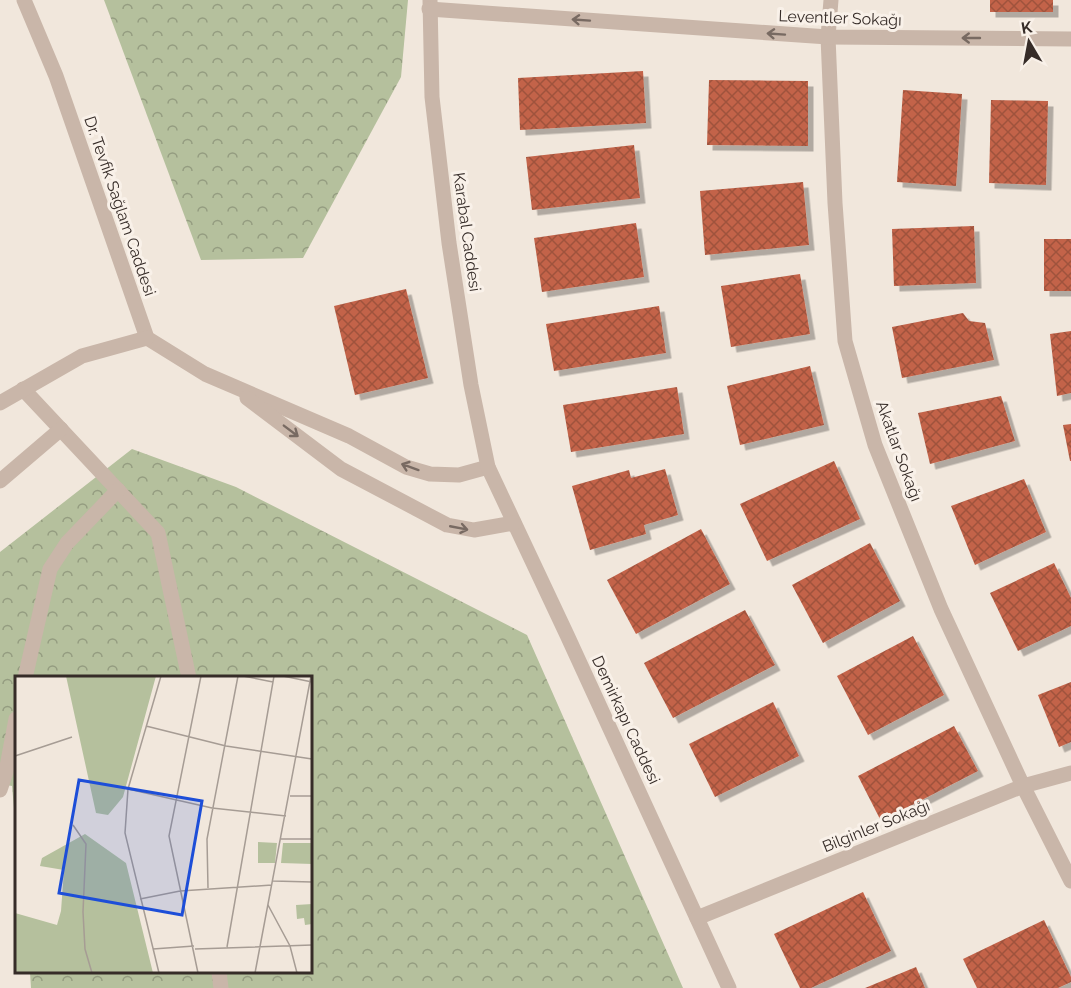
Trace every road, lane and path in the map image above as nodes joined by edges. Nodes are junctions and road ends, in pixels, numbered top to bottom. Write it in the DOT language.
graph roads {
  1 [pos="24,0"];
  2 [pos="831,0"];
  3 [pos="429,4"];
  4 [pos="828,37"];
  5 [pos="1071,39"];
  6 [pos="147,338"];
  7 [pos="228,384"];
  8 [pos="23,389"];
  9 [pos="0,403"];
  10 [pos="61,429"];
  11 [pos="488,467"];
  12 [pos="0,481"];
  13 [pos="118,490"];
  14 [pos="514,522"];
  15 [pos="25,676"];
  16 [pos="189,676"];
  17 [pos="15,724"];
  18 [pos="1071,773"];
  19 [pos="1023,786"];
  20 [pos="0,789"];
  21 [pos="1071,880"];
  22 [pos="697,918"];
  23 [pos="219,973"];
  24 [pos="221,988"];
  25 [pos="729,988"];
  1 -- 6 [label="street, Dr. Tevfik Sağlam Caddesi"];
  2 -- 4 [label="street, Akatlar Sokağı"];
  4 -- 3 [label="street, Leventler Sokağı, one-way"];
  3 -- 11 [label="street, Karabal Caddesi"];
  5 -- 4 [label="street, Leventler Sokağı, one-way"];
  4 -- 19 [label="street, Akatlar Sokağı"];
  6 -- 7 [label="street"];
  6 -- 8 [label="street"];
  11 -- 7 [label="street, one-way"];
  7 -- 14 [label="street, one-way"];
  8 -- 9 [label="street"];
  8 -- 10 [label="street"];
  10 -- 12 [label="street"];
  10 -- 13 [label="street"];
  11 -- 14 [label="street, Demirkapı Caddesi"];
  13 -- 15 [label="street"];
  13 -- 16 [label="street"];
  14 -- 22 [label="street, Demirkapı Caddesi"];
  17 -- 20 [label="street"];
  18 -- 19 [label="street, Bilginler Sokağı"];
  19 -- 21 [label="street, Akatlar Sokağı"];
  19 -- 22 [label="street, Bilginler Sokağı"];
  22 -- 25 [label="street, Demirkapı Caddesi"];
  23 -- 24 [label="street"];
}
